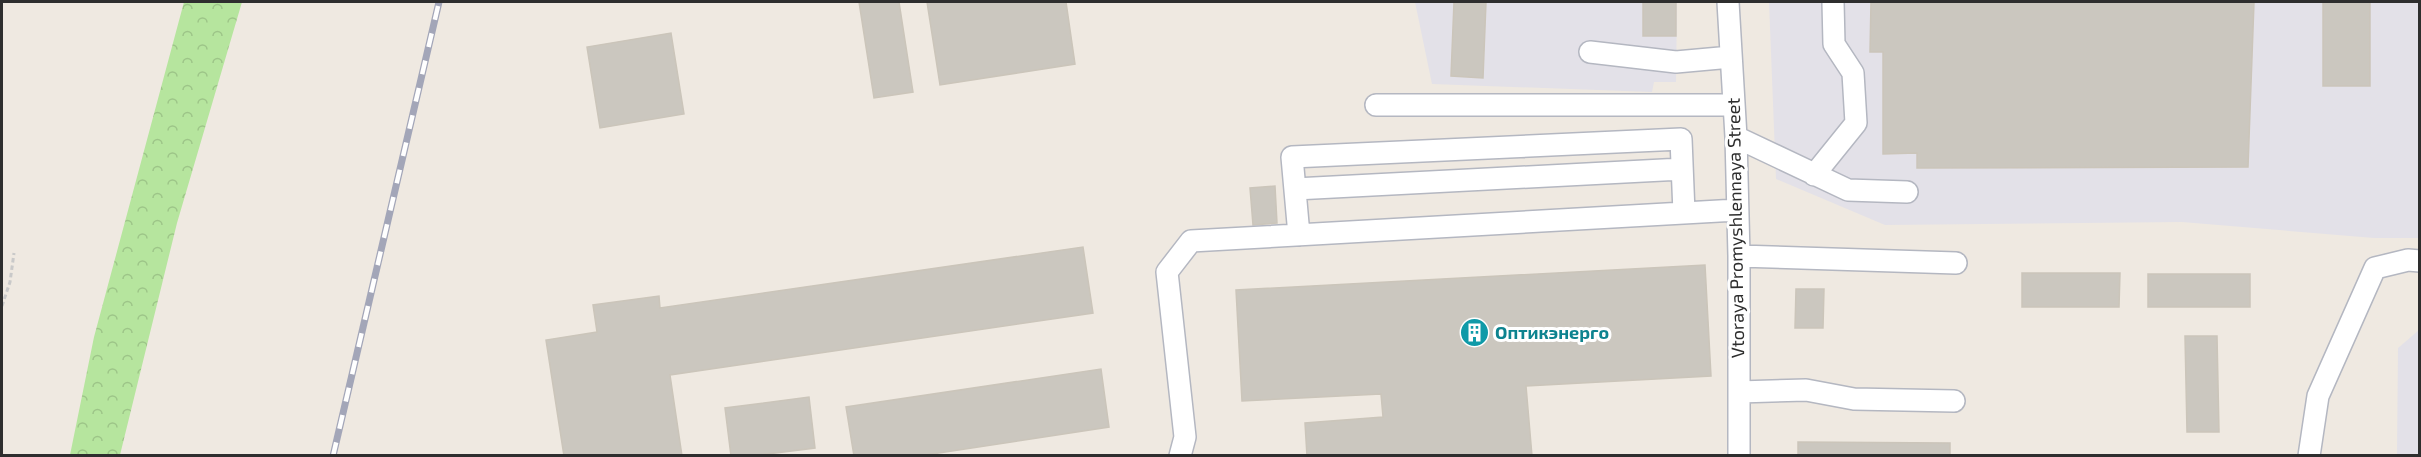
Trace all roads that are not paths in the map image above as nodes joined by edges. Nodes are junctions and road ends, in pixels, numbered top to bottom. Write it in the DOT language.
graph roads {
  1 [pos="1728,2"];
  2 [pos="1833,2"];
  3 [pos="1590,52"];
  4 [pos="1731,57"];
  5 [pos="1376,105"];
  6 [pos="1734,105"];
  7 [pos="1736,137"];
  8 [pos="1682,169"];
  9 [pos="1814,175"];
  10 [pos="1295,189"];
  11 [pos="1907,192"];
  12 [pos="1737,210"];
  13 [pos="1684,213"];
  14 [pos="1299,235"];
  15 [pos="1739,256"];
  16 [pos="2420,261"];
  17 [pos="1956,263"];
  18 [pos="1739,392"];
  19 [pos="1954,401"];
  20 [pos="1180,456"];
  21 [pos="1739,456"];
  22 [pos="2309,456"];
  1 -- 4 [label="street, Vtoraya Promyshlennaya Street"];
  2 -- 9 [label="street"];
  3 -- 4 [label="street"];
  4 -- 6 [label="street, Vtoraya Promyshlennaya Street"];
  5 -- 6 [label="street"];
  6 -- 7 [label="street, Vtoraya Promyshlennaya Street"];
  7 -- 9 [label="street"];
  7 -- 12 [label="street, Vtoraya Promyshlennaya Street"];
  8 -- 10 [label="street"];
  8 -- 10 [label="street"];
  8 -- 13 [label="street"];
  9 -- 11 [label="street"];
  10 -- 14 [label="street"];
  12 -- 13 [label="street"];
  12 -- 15 [label="street, Vtoraya Promyshlennaya Street"];
  13 -- 14 [label="street"];
  14 -- 20 [label="street"];
  15 -- 17 [label="street"];
  15 -- 18 [label="street, Vtoraya Promyshlennaya Street"];
  16 -- 22 [label="street"];
  18 -- 19 [label="street"];
  18 -- 21 [label="street, Vtoraya Promyshlennaya Street"];
}
